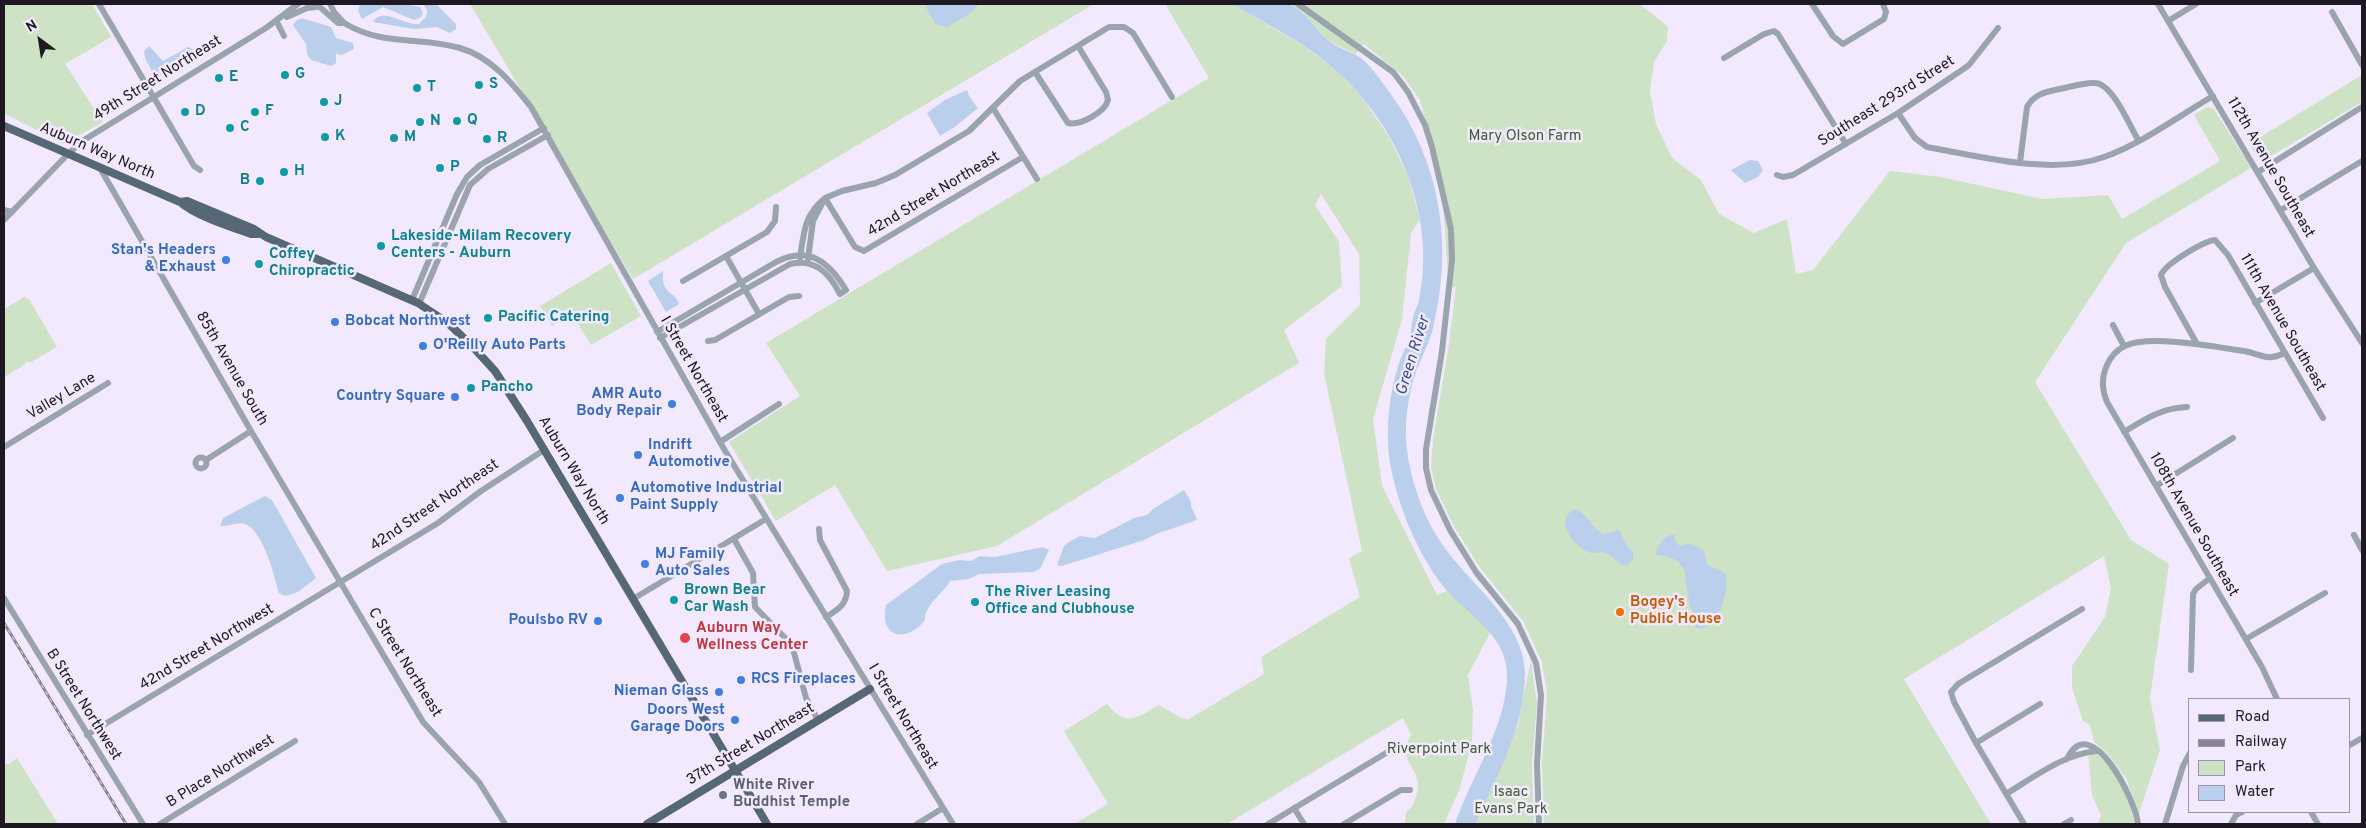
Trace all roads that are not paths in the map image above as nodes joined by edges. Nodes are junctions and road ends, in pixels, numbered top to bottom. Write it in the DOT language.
graph roads {
  1 [pos="99,4"];
  2 [pos="298,4"];
  3 [pos="330,4"];
  4 [pos="1298,4"];
  5 [pos="1812,4"];
  6 [pos="1883,4"];
  7 [pos="2158,4"];
  8 [pos="2196,4"];
  9 [pos="316,6"];
  10 [pos="2332,12"];
  11 [pos="2168,20"];
  12 [pos="277,22"];
  13 [pos="344,23"];
  14 [pos="266,28"];
  15 [pos="1998,28"];
  16 [pos="284,36"];
  17 [pos="1078,46"];
  18 [pos="1724,58"];
  19 [pos="2362,65"];
  20 [pos="1036,72"];
  21 [pos="154,96"];
  22 [pos="2213,96"];
  23 [pos="1172,98"];
  24 [pos="2362,107"];
  25 [pos="993,108"];
  26 [pos="1898,113"];
  27 [pos="4,126"];
  28 [pos="544,128"];
  29 [pos="548,135"];
  30 [pos="2138,140"];
  31 [pos="1846,144"];
  32 [pos="68,154"];
  33 [pos="1023,157"];
  34 [pos="2362,161"];
  35 [pos="2020,162"];
  36 [pos="100,168"];
  37 [pos="200,170"];
  38 [pos="2258,172"];
  39 [pos="1777,175"];
  40 [pos="1036,179"];
  41 [pos="825,198"];
  42 [pos="180,202"];
  43 [pos="776,207"];
  44 [pos="4,210"];
  45 [pos="2281,210"];
  46 [pos="12,212"];
  47 [pos="4,220"];
  48 [pos="257,233"];
  49 [pos="726,256"];
  50 [pos="804,259"];
  51 [pos="2314,268"];
  52 [pos="683,281"];
  53 [pos="743,285"];
  54 [pos="799,296"];
  55 [pos="416,302"];
  56 [pos="2255,302"];
  57 [pos="759,314"];
  58 [pos="2112,325"];
  59 [pos="659,335"];
  60 [pos="708,341"];
  61 [pos="2362,343"];
  62 [pos="2197,344"];
  63 [pos="2124,346"];
  64 [pos="2284,353"];
  65 [pos="108,383"];
  66 [pos="779,404"];
  67 [pos="2187,407"];
  68 [pos="2323,418"];
  69 [pos="251,431"];
  70 [pos="2124,432"];
  71 [pos="2233,438"];
  72 [pos="720,442"];
  73 [pos="4,447"];
  74 [pos="544,450"];
  75 [pos="206,460"];
  76 [pos="2156,486"];
  77 [pos="766,519"];
  78 [pos="820,529"];
  79 [pos="2354,535"];
  80 [pos="734,539"];
  81 [pos="2362,550"];
  82 [pos="2210,578"];
  83 [pos="340,583"];
  84 [pos="2325,593"];
  85 [pos="4,598"];
  86 [pos="633,599"];
  87 [pos="2082,609"];
  88 [pos="826,616"];
  89 [pos="2246,639"];
  90 [pos="2191,670"];
  91 [pos="870,689"];
  92 [pos="2276,698"];
  93 [pos="2040,704"];
  94 [pos="818,720"];
  95 [pos="87,735"];
  96 [pos="2362,738"];
  97 [pos="295,741"];
  98 [pos="1976,743"];
  99 [pos="2351,745"];
  100 [pos="1402,750"];
  101 [pos="2188,757"];
  102 [pos="735,770"];
  103 [pos="1410,790"];
  104 [pos="2006,794"];
  105 [pos="943,808"];
  106 [pos="1294,808"];
  107 [pos="2312,813"];
  108 [pos="2239,814"];
  109 [pos="2071,820"];
  110 [pos="142,824"];
  111 [pos="160,824"];
  112 [pos="505,824"];
  113 [pos="647,824"];
  114 [pos="767,824"];
  115 [pos="917,824"];
  116 [pos="953,824"];
  117 [pos="1268,824"];
  118 [pos="1304,824"];
  119 [pos="1344,824"];
  120 [pos="1538,824"];
  121 [pos="2024,824"];
  122 [pos="2064,824"];
  123 [pos="2138,824"];
  124 [pos="2165,824"];
  125 [pos="2231,824"];
  126 [pos="2318,824"];
  1 -- 21 [label="street"];
  2 -- 14 [label="street, 49th Street Northeast"];
  3 -- 9 [label="street, 49th Street Northeast"];
  3 -- 13 [label="street, I Street Northeast"];
  4 -- 120 [label="street"];
  5 -- 6 [label="street"];
  7 -- 11 [label="street, 112th Avenue Southeast"];
  8 -- 11 [label="street"];
  9 -- 12 [label="street, 49th Street Northeast"];
  9 -- 13 [label="street, I Street Northeast"];
  10 -- 19 [label="street"];
  11 -- 22 [label="street, 112th Avenue Southeast"];
  12 -- 14 [label="street, 49th Street Northeast"];
  12 -- 16 [label="street"];
  13 -- 28 [label="street, I Street Northeast"];
  14 -- 21 [label="street, 49th Street Northeast"];
  15 -- 26 [label="street, Southeast 293rd Street"];
  17 -- 20 [label="street"];
  17 -- 20 [label="street"];
  17 -- 23 [label="street"];
  18 -- 31 [label="street"];
  20 -- 25 [label="street"];
  21 -- 32 [label="street, 49th Street Northeast"];
  21 -- 37 [label="street"];
  22 -- 30 [label="street"];
  22 -- 38 [label="street, 112th Avenue Southeast"];
  24 -- 38 [label="street"];
  25 -- 33 [label="street"];
  25 -- 41 [label="street"];
  26 -- 31 [label="street, Southeast 293rd Street"];
  26 -- 35 [label="street"];
  27 -- 32 [label="main road, Auburn Way North"];
  28 -- 29 [label="street, I Street Northeast"];
  28 -- 55 [label="street"];
  29 -- 55 [label="street"];
  29 -- 59 [label="street, I Street Northeast"];
  30 -- 35 [label="street"];
  30 -- 35 [label="street"];
  31 -- 39 [label="street, Southeast 293rd Street"];
  32 -- 36 [label="main road, Auburn Way North"];
  32 -- 46 [label="street, 49th Street Northeast"];
  33 -- 40 [label="street"];
  33 -- 41 [label="street, 42nd Street Northeast"];
  34 -- 45 [label="street"];
  36 -- 42 [label="main road, Auburn Way North"];
  36 -- 69 [label="street, 85th Avenue South"];
  38 -- 45 [label="street, 112th Avenue Southeast"];
  41 -- 50 [label="street"];
  42 -- 48 [label="main road, Auburn Way North"];
  42 -- 48 [label="main road, Auburn Way North"];
  43 -- 49 [label="street"];
  44 -- 46 [label="street"];
  45 -- 51 [label="street, 112th Avenue Southeast"];
  46 -- 47 [label="street, 49th Street Northeast"];
  48 -- 55 [label="main road, Auburn Way North"];
  49 -- 52 [label="street"];
  49 -- 53 [label="street"];
  50 -- 50 [label="street"];
  50 -- 53 [label="street"];
  51 -- 56 [label="street"];
  51 -- 61 [label="street, 112th Avenue Southeast"];
  53 -- 57 [label="street"];
  53 -- 59 [label="street"];
  54 -- 57 [label="street"];
  55 -- 74 [label="main road, Auburn Way North"];
  56 -- 62 [label="street, 111th Avenue Southeast"];
  56 -- 64 [label="street, 111th Avenue Southeast"];
  57 -- 60 [label="street"];
  58 -- 63 [label="street"];
  59 -- 72 [label="street, I Street Northeast"];
  62 -- 63 [label="street"];
  62 -- 64 [label="street"];
  63 -- 70 [label="street, 108th Avenue Southeast"];
  64 -- 68 [label="street, 111th Avenue Southeast"];
  65 -- 73 [label="street, Valley Lane"];
  66 -- 72 [label="street"];
  67 -- 70 [label="street"];
  69 -- 75 [label="street"];
  69 -- 83 [label="street, 85th Avenue South"];
  70 -- 76 [label="street, 108th Avenue Southeast"];
  71 -- 76 [label="street"];
  72 -- 77 [label="street, I Street Northeast"];
  74 -- 83 [label="street, 42nd Street Northeast"];
  74 -- 86 [label="main road, Auburn Way North"];
  76 -- 82 [label="street, 108th Avenue Southeast"];
  77 -- 80 [label="street"];
  77 -- 88 [label="street, I Street Northeast"];
  78 -- 88 [label="street"];
  79 -- 81 [label="street"];
  80 -- 86 [label="street"];
  80 -- 94 [label="street"];
  82 -- 89 [label="street, 108th Avenue Southeast"];
  82 -- 90 [label="street"];
  83 -- 95 [label="street, 42nd Street Northwest"];
  83 -- 112 [label="street, C Street Northeast"];
  84 -- 89 [label="street"];
  85 -- 95 [label="street, B Street Northwest"];
  86 -- 102 [label="main road, Auburn Way North"];
  87 -- 98 [label="street"];
  88 -- 91 [label="street, I Street Northeast"];
  89 -- 92 [label="street, 108th Avenue Southeast"];
  91 -- 94 [label="main road, 37th Street Northeast"];
  91 -- 105 [label="street, I Street Northeast"];
  93 -- 98 [label="street"];
  94 -- 102 [label="main road, 37th Street Northeast"];
  95 -- 110 [label="street, B Street Northwest"];
  96 -- 99 [label="street"];
  97 -- 111 [label="street, B Place Northwest"];
  98 -- 104 [label="street"];
  100 -- 106 [label="street"];
  101 -- 124 [label="street"];
  102 -- 113 [label="main road, 37th Street Northeast"];
  102 -- 114 [label="main road, Auburn Way North"];
  103 -- 119 [label="street"];
  104 -- 121 [label="street"];
  104 -- 123 [label="street"];
  105 -- 115 [label="street"];
  105 -- 116 [label="street, I Street Northeast"];
  106 -- 117 [label="street"];
  106 -- 118 [label="street"];
  107 -- 126 [label="street"];
  108 -- 125 [label="street"];
  109 -- 122 [label="street"];
}
